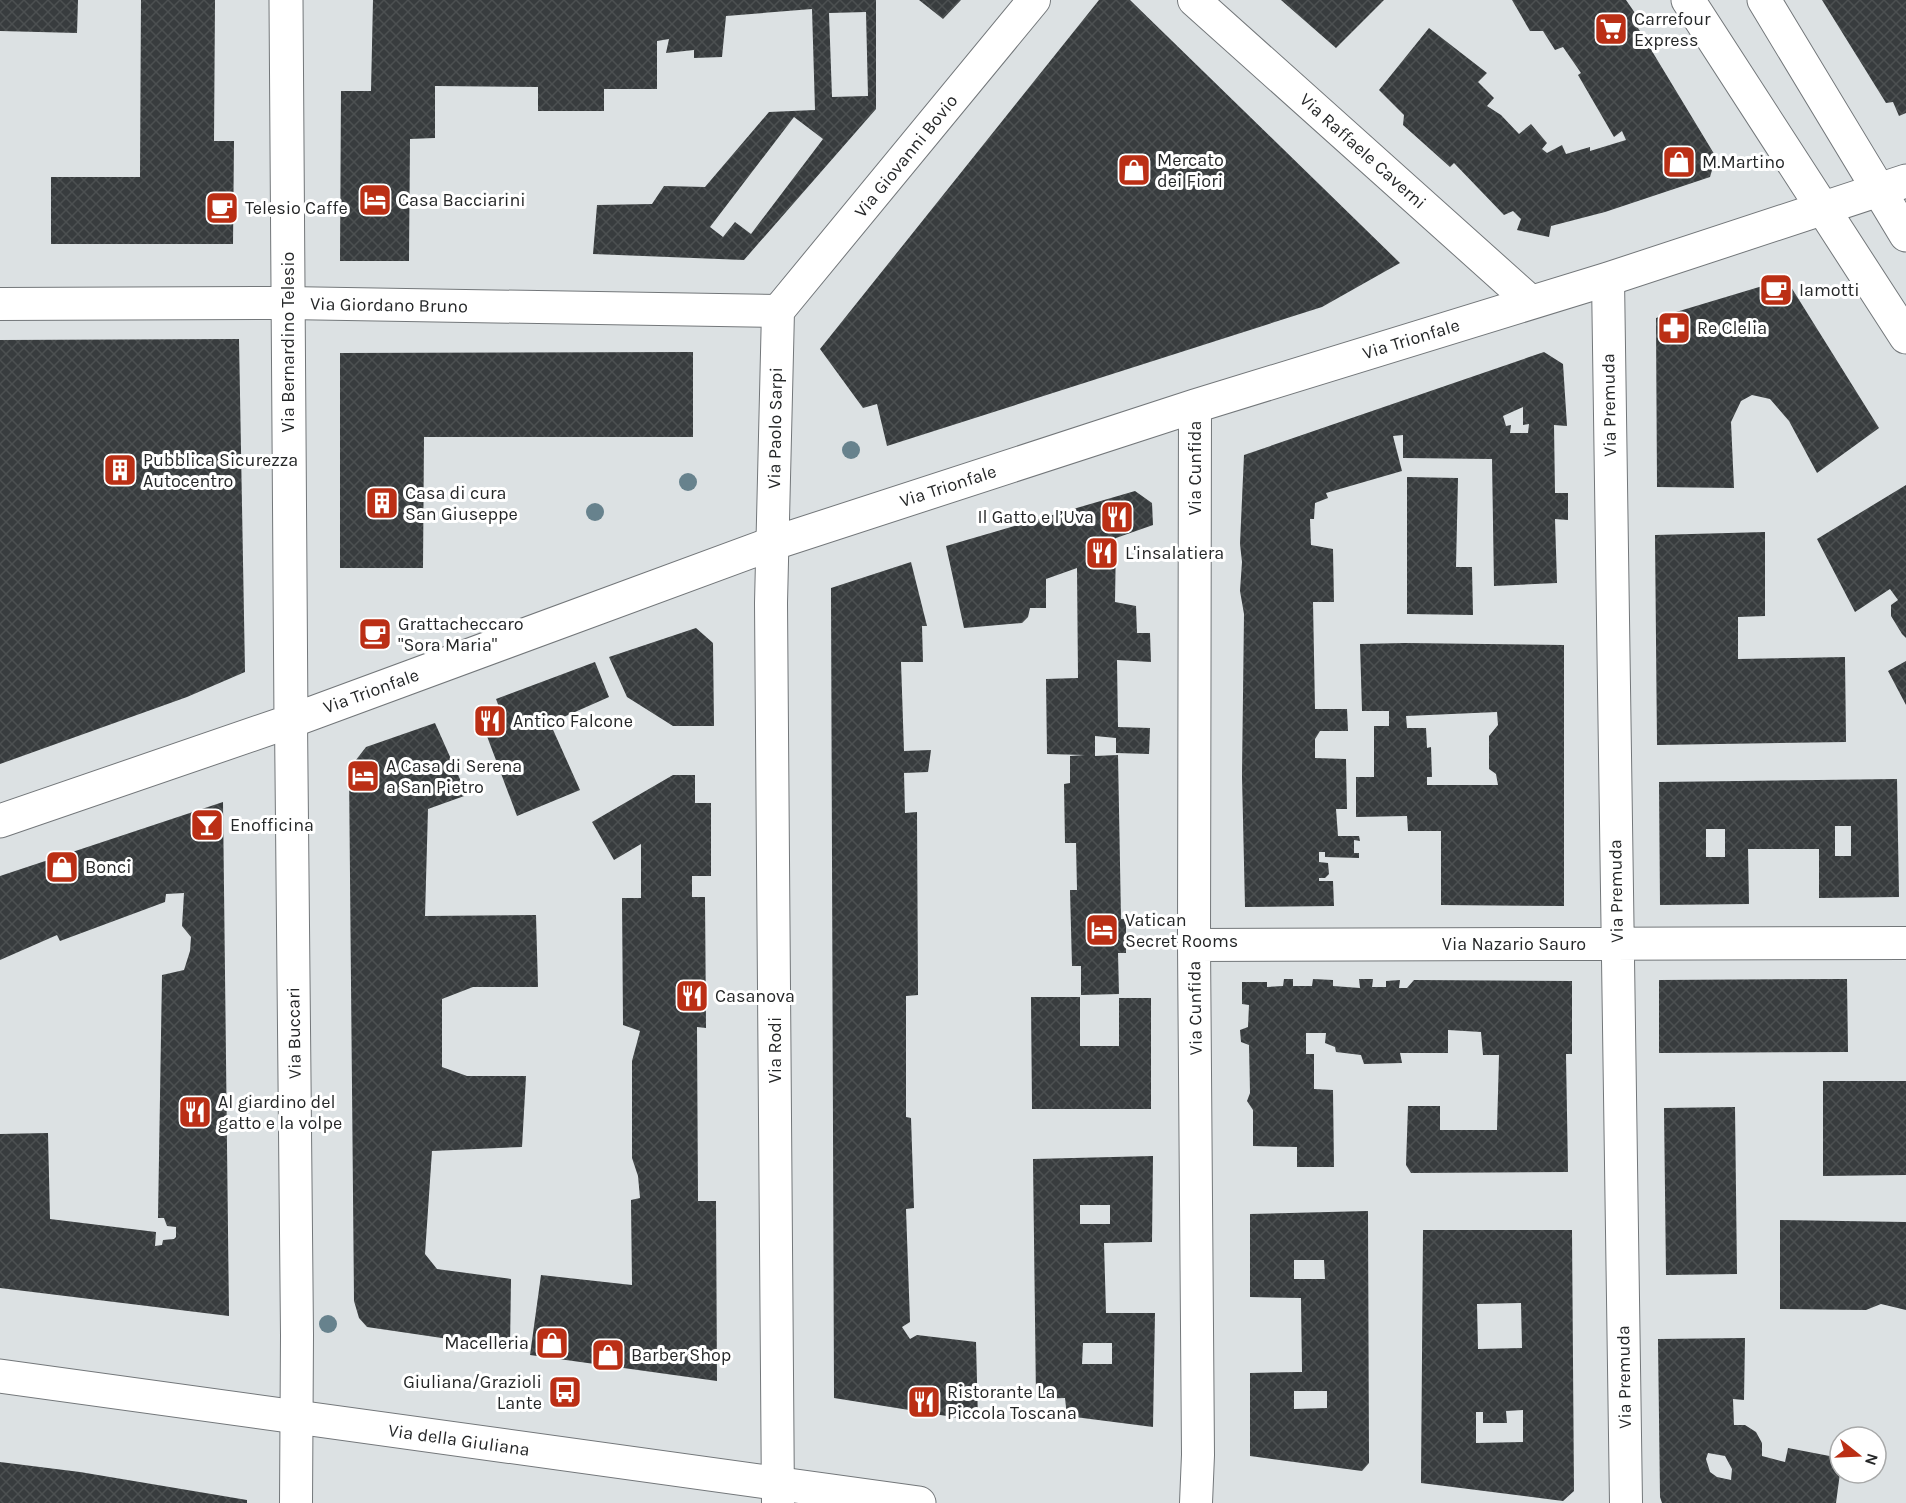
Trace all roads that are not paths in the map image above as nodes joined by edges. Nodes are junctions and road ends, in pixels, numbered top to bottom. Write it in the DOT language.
graph roads {
  1 [pos="286,0"];
  2 [pos="1034,0"];
  3 [pos="1194,0"];
  4 [pos="1688,0"];
  5 [pos="1764,0"];
  6 [pos="1893,186"];
  7 [pos="1824,208"];
  8 [pos="1906,235"];
  9 [pos="1608,279"];
  10 [pos="1531,302"];
  11 [pos="287,303"];
  12 [pos="0,304"];
  13 [pos="778,311"];
  14 [pos="1906,337"];
  15 [pos="1195,406"];
  16 [pos="771,544"];
  17 [pos="291,721"];
  18 [pos="0,821"];
  19 [pos="1906,943"];
  20 [pos="1618,944"];
  21 [pos="1194,945"];
  22 [pos="0,1376"];
  23 [pos="297,1417"];
  24 [pos="778,1493"];
  25 [pos="296,1503"];
  26 [pos="919,1503"];
  27 [pos="1196,1503"];
  28 [pos="1626,1503"];
  1 -- 11 [label="street, Via Bernardino Telesio"];
  2 -- 13 [label="street, Via Giovanni Bovio"];
  3 -- 10 [label="street, Via Raffaele Caverni"];
  4 -- 7 [label="street"];
  5 -- 6 [label="street"];
  6 -- 7 [label="street, Via Trionfale"];
  6 -- 8 [label="street"];
  7 -- 9 [label="street, Via Trionfale"];
  7 -- 14 [label="street"];
  9 -- 10 [label="street, Via Trionfale"];
  9 -- 20 [label="street, Via Premuda"];
  10 -- 15 [label="street, Via Trionfale"];
  11 -- 12 [label="street, Via Giordano Bruno"];
  11 -- 13 [label="street, Via Giordano Bruno"];
  11 -- 17 [label="street, Via Bernardino Telesio"];
  13 -- 16 [label="street, Via Paolo Sarpi"];
  15 -- 16 [label="street, Via Trionfale"];
  15 -- 21 [label="street, Via Cunfida"];
  16 -- 17 [label="street, Via Trionfale"];
  16 -- 24 [label="street, Via Rodi"];
  17 -- 18 [label="street, Via Trionfale"];
  17 -- 23 [label="street, Via Buccari"];
  19 -- 20 [label="street, Via Nazario Sauro"];
  20 -- 21 [label="street, Via Nazario Sauro"];
  20 -- 28 [label="street, Via Premuda"];
  21 -- 27 [label="street, Via Cunfida"];
  22 -- 23 [label="street, Via della Giuliana"];
  23 -- 24 [label="street, Via della Giuliana"];
  23 -- 25 [label="street, Via Buccari"];
  24 -- 26 [label="street, Via della Giuliana"];
}
